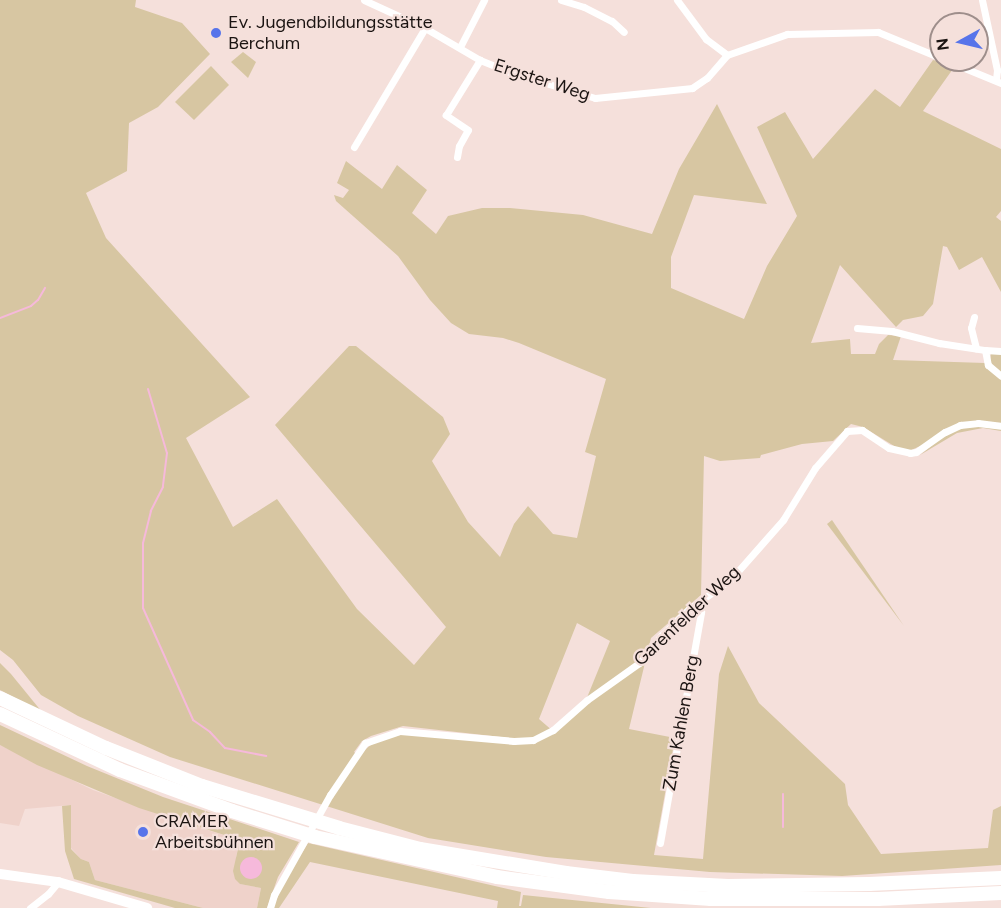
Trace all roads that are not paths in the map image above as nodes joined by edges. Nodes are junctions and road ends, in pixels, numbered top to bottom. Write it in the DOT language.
graph roads {
  1 [pos="364,0"];
  2 [pos="484,0"];
  3 [pos="561,0"];
  4 [pos="677,0"];
  5 [pos="982,0"];
  6 [pos="425,28"];
  7 [pos="624,32"];
  8 [pos="460,47"];
  9 [pos="929,52"];
  10 [pos="727,55"];
  11 [pos="480,60"];
  12 [pos="974,72"];
  13 [pos="998,82"];
  14 [pos="354,147"];
  15 [pos="457,157"];
  16 [pos="974,317"];
  17 [pos="857,328"];
  18 [pos="976,348"];
  19 [pos="985,350"];
  20 [pos="1001,351"];
  21 [pos="1001,376"];
  22 [pos="1001,426"];
  23 [pos="699,602"];
  24 [pos="0,698"];
  25 [pos="0,714"];
  26 [pos="660,843"];
  27 [pos="0,874"];
  28 [pos="1001,878"];
  29 [pos="58,882"];
  30 [pos="1001,893"];
  31 [pos="30,908"];
  32 [pos="147,908"];
  33 [pos="270,908"];
  1 -- 6 [label="street, Ergster Weg"];
  2 -- 8 [label="street"];
  3 -- 7 [label="street"];
  4 -- 10 [label="street"];
  5 -- 13 [label="street"];
  6 -- 8 [label="street, Ergster Weg"];
  6 -- 14 [label="street"];
  8 -- 11 [label="street, Ergster Weg"];
  9 -- 10 [label="street, Ergster Weg"];
  10 -- 11 [label="street, Ergster Weg"];
  11 -- 15 [label="street, Ergster Weg"];
  12 -- 13 [label="street"];
  16 -- 18 [label="street"];
  17 -- 18 [label="street"];
  18 -- 19 [label="street"];
  19 -- 20 [label="street"];
  19 -- 21 [label="street"];
  22 -- 23 [label="street, Garenfelder Weg"];
  23 -- 26 [label="street, Zum Kahlen Berg"];
  23 -- 33 [label="street, Garenfelder Weg"];
  24 -- 28 [label="highway"];
  25 -- 30 [label="highway"];
  27 -- 29 [label="main road"];
  29 -- 31 [label="street"];
  29 -- 32 [label="main road"];
}
